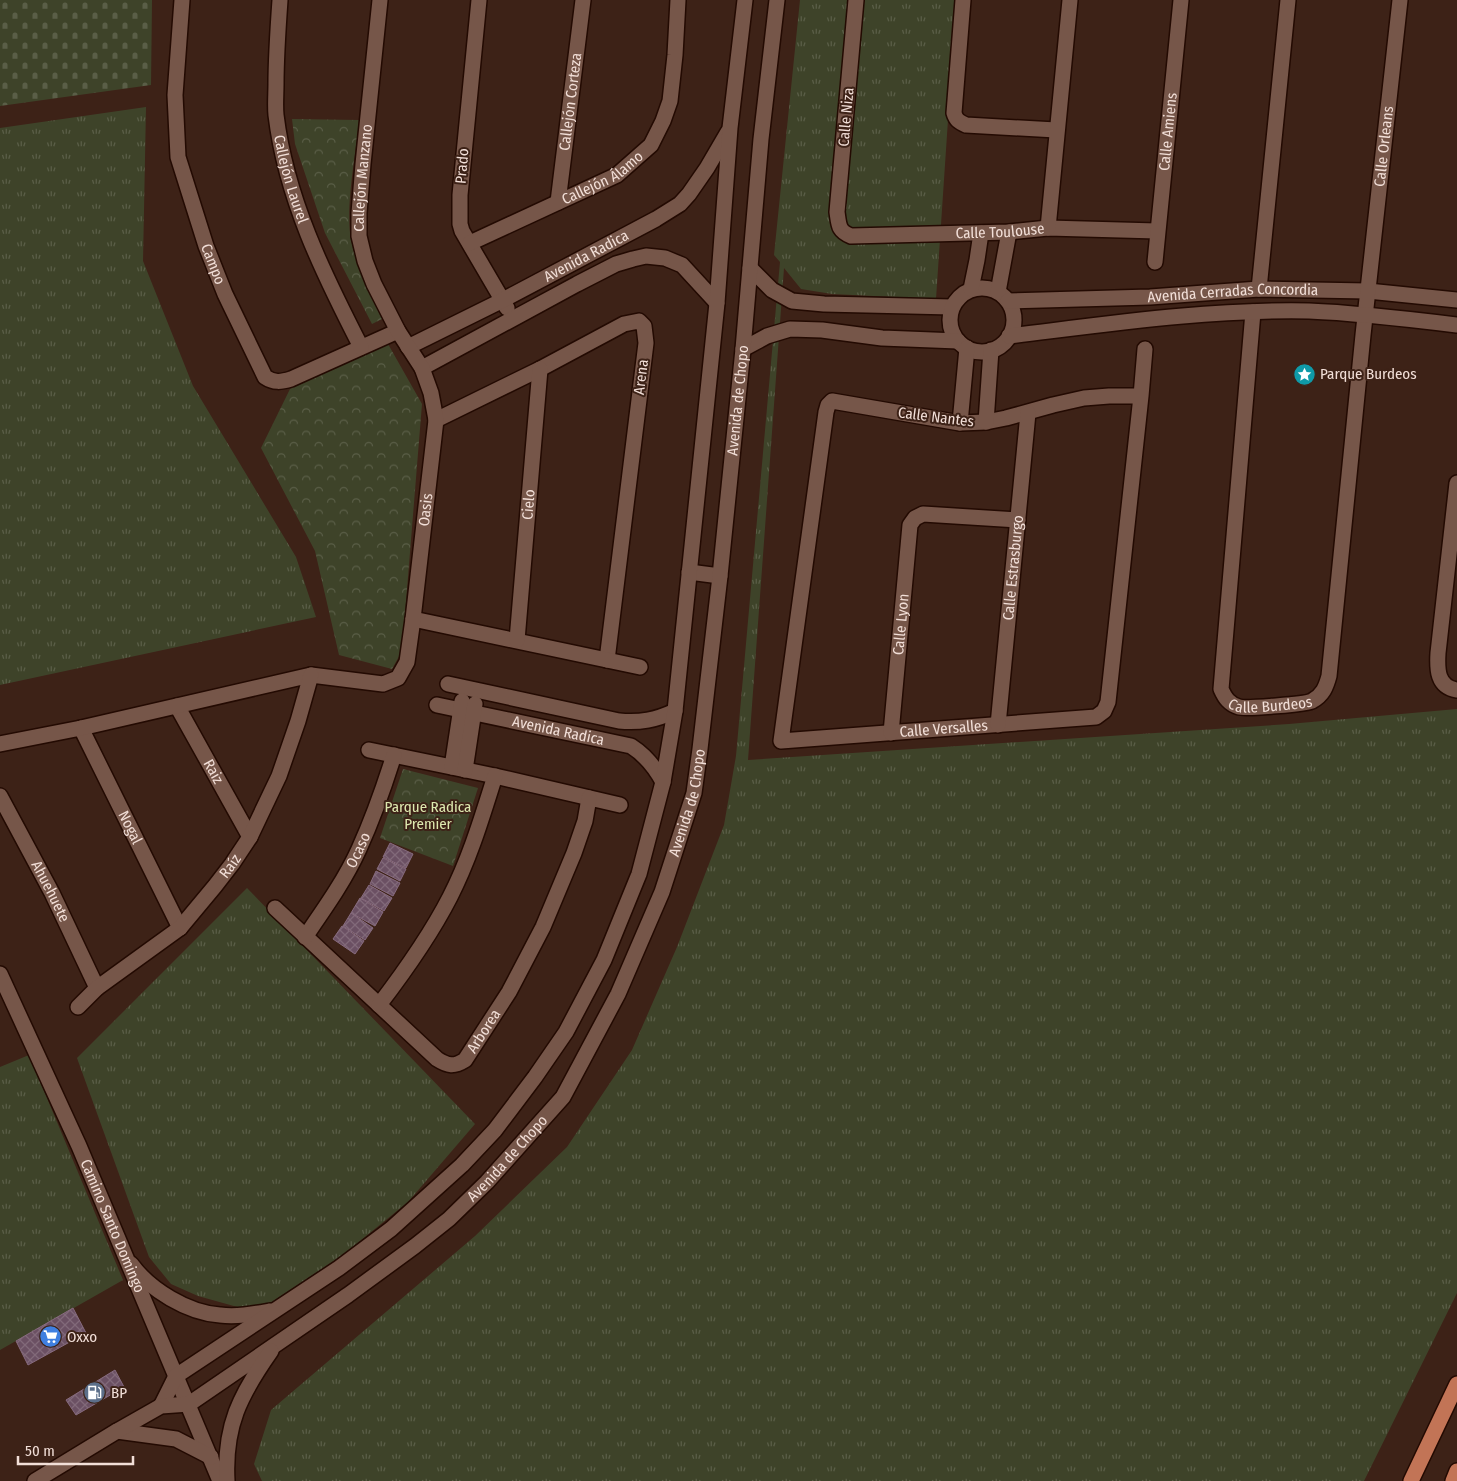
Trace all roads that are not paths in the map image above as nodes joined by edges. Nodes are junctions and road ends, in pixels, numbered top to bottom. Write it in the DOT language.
graph roads {
  1 [pos="182,0"];
  2 [pos="280,0"];
  3 [pos="380,0"];
  4 [pos="479,0"];
  5 [pos="583,0"];
  6 [pos="678,0"];
  7 [pos="745,0"];
  8 [pos="777,0"];
  9 [pos="856,0"];
  10 [pos="963,0"];
  11 [pos="1070,0"];
  12 [pos="1182,0"];
  13 [pos="1288,0"];
  14 [pos="1400,0"];
  15 [pos="730,128"];
  16 [pos="1056,130"];
  17 [pos="558,202"];
  18 [pos="1048,228"];
  19 [pos="1157,231"];
  20 [pos="1009,232"];
  21 [pos="844,233"];
  22 [pos="981,233"];
  23 [pos="470,243"];
  24 [pos="1155,262"];
  25 [pos="750,268"];
  26 [pos="1259,288"];
  27 [pos="971,289"];
  28 [pos="1368,291"];
  29 [pos="1003,297"];
  30 [pos="1150,297"];
  31 [pos="502,300"];
  32 [pos="1457,300"];
  33 [pos="792,301"];
  34 [pos="717,303"];
  35 [pos="952,306"];
  36 [pos="1253,312"];
  37 [pos="1366,314"];
  38 [pos="513,319"];
  39 [pos="1151,320"];
  40 [pos="1457,325"];
  41 [pos="790,329"];
  42 [pos="398,331"];
  43 [pos="1009,336"];
  44 [pos="963,345"];
  45 [pos="408,346"];
  46 [pos="361,347"];
  47 [pos="743,349"];
  48 [pos="1145,349"];
  49 [pos="991,350"];
  50 [pos="422,368"];
  51 [pos="540,369"];
  52 [pos="1141,396"];
  53 [pos="1028,413"];
  54 [pos="436,420"];
  55 [pos="986,422"];
  56 [pos="960,423"];
  57 [pos="1457,483"];
  58 [pos="1018,520"];
  59 [pos="689,572"];
  60 [pos="720,576"];
  61 [pos="413,618"];
  62 [pos="517,640"];
  63 [pos="607,660"];
  64 [pos="640,667"];
  65 [pos="311,675"];
  66 [pos="448,684"];
  67 [pos="471,689"];
  68 [pos="1457,690"];
  69 [pos="437,705"];
  70 [pos="177,706"];
  71 [pos="467,711"];
  72 [pos="675,711"];
  73 [pos="998,725"];
  74 [pos="81,728"];
  75 [pos="891,733"];
  76 [pos="781,741"];
  77 [pos="0,744"];
  78 [pos="369,750"];
  79 [pos="394,755"];
  80 [pos="459,768"];
  81 [pos="495,776"];
  82 [pos="663,782"];
  83 [pos="0,796"];
  84 [pos="590,798"];
  85 [pos="620,805"];
  86 [pos="250,837"];
  87 [pos="275,908"];
  88 [pos="180,928"];
  89 [pos="305,937"];
  90 [pos="0,974"];
  91 [pos="97,988"];
  92 [pos="379,1005"];
  93 [pos="78,1007"];
  94 [pos="123,1253"];
  95 [pos="278,1309"];
  96 [pos="277,1343"];
  97 [pos="176,1376"];
  98 [pos="1457,1384"];
  99 [pos="189,1404"];
  100 [pos="161,1406"];
  101 [pos="116,1431"];
  102 [pos="211,1457"];
  103 [pos="1457,1471"];
  104 [pos="35,1481"];
  105 [pos="220,1481"];
  106 [pos="226,1481"];
  107 [pos="1411,1481"];
  108 [pos="1452,1481"];
  1 -- 46 [label="street, Campo"];
  2 -- 46 [label="street, Callejón Laurel"];
  3 -- 42 [label="street, Callejón Manzano"];
  4 -- 23 [label="street, Prado"];
  5 -- 17 [label="street, Callejón Corteza"];
  6 -- 17 [label="street, Callejón Álamo"];
  7 -- 15 [label="street, Avenida de Chopo"];
  8 -- 25 [label="street, Avenida de Chopo"];
  9 -- 21 [label="street, Calle Niza"];
  10 -- 16 [label="street"];
  11 -- 16 [label="street"];
  12 -- 19 [label="street, Calle Amiens"];
  13 -- 26 [label="street"];
  14 -- 28 [label="street, Calle Orleans"];
  15 -- 31 [label="street, Avenida Radica"];
  15 -- 34 [label="street, Avenida de Chopo"];
  16 -- 18 [label="street"];
  17 -- 23 [label="street, Callejón Álamo"];
  18 -- 19 [label="street, Calle Toulouse"];
  18 -- 20 [label="street, Calle Toulouse"];
  19 -- 24 [label="street, Calle Amiens"];
  20 -- 22 [label="street, Calle Toulouse"];
  20 -- 29 [label="street"];
  21 -- 22 [label="street, Calle Toulouse"];
  22 -- 27 [label="street"];
  23 -- 31 [label="street, Prado"];
  25 -- 33 [label="street"];
  25 -- 47 [label="street, Avenida de Chopo"];
  26 -- 28 [label="street, Avenida Cerradas Concordia"];
  26 -- 30 [label="street, Avenida Cerradas Concordia"];
  27 -- 29 [label="street"];
  27 -- 35 [label="street"];
  28 -- 32 [label="street, Avenida Cerradas Concordia"];
  28 -- 37 [label="street, Calle Orleans"];
  29 -- 30 [label="street, Avenida Cerradas Concordia"];
  29 -- 43 [label="street"];
  30 -- 39 [label="street"];
  31 -- 38 [label="street, Prado"];
  31 -- 45 [label="street, Avenida Radica"];
  33 -- 35 [label="street"];
  33 -- 41 [label="street"];
  34 -- 38 [label="street, Avenida Radica"];
  34 -- 59 [label="street, Avenida de Chopo"];
  35 -- 44 [label="street"];
  36 -- 37 [label="street, Avenida Cerradas Concordia"];
  36 -- 37 [label="street, Calle Burdeos"];
  36 -- 39 [label="street, Avenida Cerradas Concordia"];
  37 -- 40 [label="street, Avenida Cerradas Concordia"];
  38 -- 50 [label="street, Avenida Radica"];
  39 -- 43 [label="street, Avenida Cerradas Concordia"];
  41 -- 44 [label="street"];
  41 -- 47 [label="street"];
  42 -- 45 [label="street, Callejón Manzano"];
  42 -- 46 [label="street, Campo"];
  43 -- 49 [label="street"];
  44 -- 49 [label="street"];
  44 -- 56 [label="street"];
  45 -- 50 [label="street, Oasis"];
  47 -- 60 [label="street, Avenida de Chopo"];
  48 -- 52 [label="street"];
  49 -- 55 [label="street"];
  50 -- 54 [label="street, Oasis"];
  51 -- 54 [label="street, Arena"];
  51 -- 62 [label="street, Cielo"];
  51 -- 63 [label="street, Arena"];
  52 -- 53 [label="street, Calle Nantes"];
  52 -- 73 [label="street, Calle Versalles"];
  53 -- 55 [label="street, Calle Nantes"];
  53 -- 58 [label="street, Calle Estrasburgo"];
  54 -- 61 [label="street, Oasis"];
  55 -- 56 [label="street, Calle Nantes"];
  56 -- 76 [label="street, Calle Nantes"];
  57 -- 68 [label="street"];
  58 -- 73 [label="street, Calle Estrasburgo"];
  58 -- 75 [label="street, Calle Lyon"];
  59 -- 60 [label="street"];
  59 -- 72 [label="street, Avenida de Chopo"];
  60 -- 96 [label="street, Avenida de Chopo"];
  61 -- 62 [label="street"];
  61 -- 65 [label="street, Oasis"];
  62 -- 63 [label="street"];
  63 -- 64 [label="street"];
  65 -- 70 [label="street"];
  65 -- 86 [label="street, Raíz"];
  66 -- 67 [label="street, Avenida Radica"];
  67 -- 71 [label="street"];
  67 -- 72 [label="street, Avenida Radica"];
  69 -- 71 [label="street, Avenida Radica"];
  70 -- 74 [label="street"];
  70 -- 86 [label="street, Raiz"];
  71 -- 80 [label="street"];
  71 -- 82 [label="street, Avenida Radica"];
  72 -- 82 [label="street, Avenida de Chopo"];
  73 -- 75 [label="street, Calle Versalles"];
  74 -- 77 [label="street"];
  74 -- 88 [label="street, Nogal"];
  75 -- 76 [label="street, Calle Versalles"];
  78 -- 79 [label="street"];
  79 -- 80 [label="street"];
  79 -- 89 [label="street, Ocaso"];
  80 -- 81 [label="street"];
  81 -- 84 [label="street"];
  81 -- 92 [label="street"];
  82 -- 95 [label="street, Avenida de Chopo"];
  83 -- 91 [label="street, Ahuehuete"];
  84 -- 85 [label="street"];
  84 -- 92 [label="street, Arborea"];
  86 -- 88 [label="street, Raíz"];
  87 -- 89 [label="street, Arborea"];
  88 -- 91 [label="street, Raíz"];
  89 -- 92 [label="street, Arborea"];
  90 -- 94 [label="street, Camino Santo Domingo"];
  91 -- 93 [label="street, Raíz"];
  94 -- 95 [label="street"];
  94 -- 97 [label="street, Camino Santo Domingo"];
  95 -- 97 [label="street, Avenida de Chopo"];
  96 -- 99 [label="street, Avenida de Chopo"];
  96 -- 106 [label="street"];
  97 -- 99 [label="street, Camino Santo Domingo"];
  97 -- 100 [label="street"];
  98 -- 107 [label="main road"];
  99 -- 100 [label="street"];
  99 -- 102 [label="street, Camino Santo Domingo"];
  100 -- 101 [label="street"];
  101 -- 102 [label="street"];
  101 -- 104 [label="street"];
  102 -- 105 [label="street, Camino Santo Domingo"];
  103 -- 108 [label="main road"];
}
